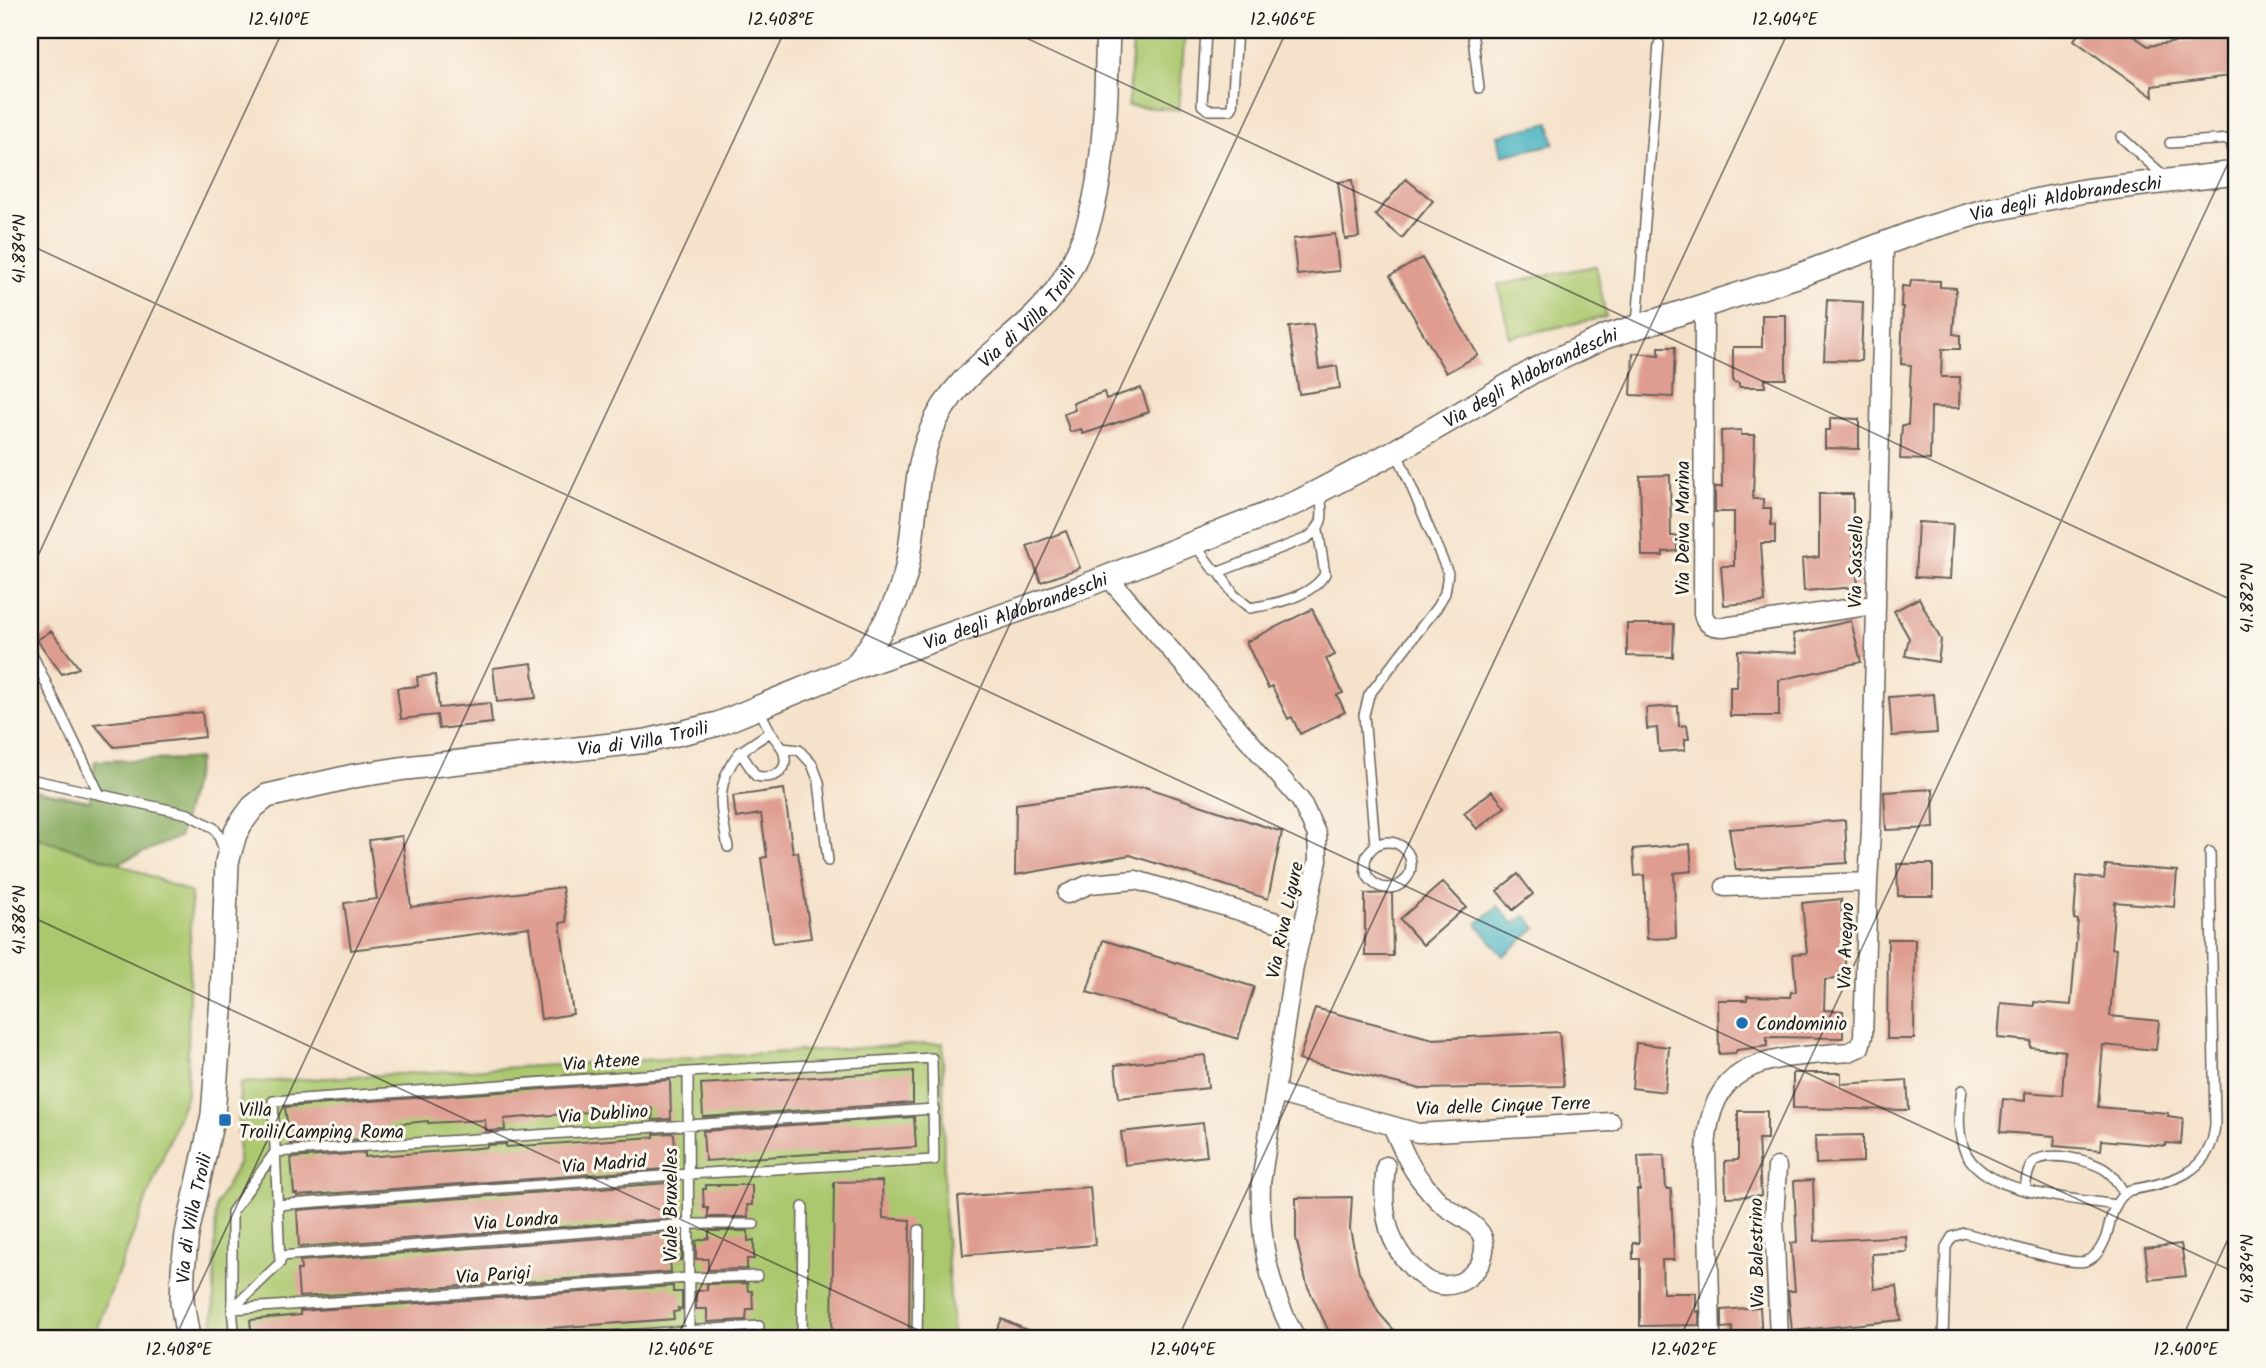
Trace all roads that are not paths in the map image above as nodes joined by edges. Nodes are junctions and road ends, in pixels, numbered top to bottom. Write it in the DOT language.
graph roads {
  1 [pos="1206,30"];
  2 [pos="1237,30"];
  3 [pos="1329,30"];
  4 [pos="1339,30"];
  5 [pos="1472,30"];
  6 [pos="1104,35"];
  7 [pos="1659,44"];
  8 [pos="1479,88"];
  9 [pos="2121,138"];
  10 [pos="2234,138"];
  11 [pos="2170,143"];
  12 [pos="2236,173"];
  13 [pos="2169,181"];
  14 [pos="1884,244"];
  15 [pos="1704,304"];
  16 [pos="1637,325"];
  17 [pos="1396,451"];
  18 [pos="1320,491"];
  19 [pos="1318,530"];
  20 [pos="1194,543"];
  21 [pos="1219,572"];
  22 [pos="1108,577"];
  23 [pos="1874,605"];
  24 [pos="30,650"];
  25 [pos="854,668"];
  26 [pos="759,709"];
  27 [pos="770,732"];
  28 [pos="782,748"];
  29 [pos="740,752"];
  30 [pos="30,779"];
  31 [pos="100,795"];
  32 [pos="1375,845"];
  33 [pos="728,847"];
  34 [pos="2210,852"];
  35 [pos="828,861"];
  36 [pos="227,862"];
  37 [pos="1868,882"];
  38 [pos="1725,887"];
  39 [pos="1067,894"];
  40 [pos="1303,930"];
  41 [pos="688,1072"];
  42 [pos="1962,1090"];
  43 [pos="1276,1093"];
  44 [pos="934,1109"];
  45 [pos="1611,1122"];
  46 [pos="687,1125"];
  47 [pos="1392,1126"];
  48 [pos="275,1152"];
  49 [pos="1386,1166"];
  50 [pos="1777,1167"];
  51 [pos="688,1174"];
  52 [pos="2025,1190"];
  53 [pos="2124,1193"];
  54 [pos="278,1205"];
  55 [pos="2116,1205"];
  56 [pos="803,1207"];
  57 [pos="688,1224"];
  58 [pos="754,1224"];
  59 [pos="919,1230"];
  60 [pos="280,1256"];
  61 [pos="757,1276"];
  62 [pos="688,1278"];
  63 [pos="232,1309"];
  64 [pos="759,1326"];
  65 [pos="689,1334"];
  66 [pos="188,1338"];
  67 [pos="235,1338"];
  68 [pos="581,1338"];
  69 [pos="802,1338"];
  70 [pos="917,1338"];
  71 [pos="1296,1338"];
  72 [pos="1711,1338"];
  73 [pos="1779,1338"];
  74 [pos="1943,1338"];
  1 -- 2 [label="lane"];
  3 -- 4 [label="lane"];
  5 -- 8 [label="lane"];
  6 -- 25 [label="street, Via di Villa Troili"];
  7 -- 16 [label="lane"];
  9 -- 13 [label="lane"];
  10 -- 11 [label="lane"];
  10 -- 12 [label="lane"];
  12 -- 13 [label="street, Via degli Aldobrandeschi"];
  13 -- 14 [label="street, Via degli Aldobrandeschi"];
  14 -- 15 [label="street, Via degli Aldobrandeschi"];
  14 -- 23 [label="street, Via Sassello"];
  15 -- 16 [label="street, Via degli Aldobrandeschi"];
  15 -- 23 [label="street, Via Deiva Marina"];
  16 -- 17 [label="street, Via degli Aldobrandeschi"];
  17 -- 18 [label="street, Via degli Aldobrandeschi"];
  17 -- 32 [label="lane"];
  18 -- 19 [label="lane"];
  18 -- 20 [label="street, Via degli Aldobrandeschi"];
  19 -- 21 [label="lane"];
  19 -- 21 [label="lane"];
  20 -- 21 [label="lane"];
  20 -- 22 [label="street, Via degli Aldobrandeschi"];
  22 -- 25 [label="street, Via degli Aldobrandeschi"];
  22 -- 40 [label="street, Via Riva Ligure"];
  23 -- 37 [label="street, Via Sassello"];
  24 -- 31 [label="lane"];
  25 -- 26 [label="street, Via di Villa Troili"];
  26 -- 27 [label="lane"];
  26 -- 36 [label="street, Via di Villa Troili"];
  27 -- 28 [label="lane"];
  27 -- 29 [label="lane"];
  28 -- 29 [label="lane"];
  28 -- 35 [label="lane"];
  29 -- 33 [label="lane"];
  30 -- 31 [label="lane"];
  31 -- 36 [label="lane"];
  32 -- 32 [label="lane"];
  34 -- 53 [label="lane"];
  36 -- 66 [label="street, Via di Villa Troili"];
  37 -- 38 [label="street, Via Avegno"];
  37 -- 72 [label="street, Via Avegno"];
  39 -- 40 [label="street"];
  40 -- 43 [label="street, Via Riva Ligure"];
  41 -- 44 [label="lane, Via Atene"];
  41 -- 46 [label="lane, Viale Bruxelles"];
  41 -- 48 [label="lane, Via Atene"];
  42 -- 52 [label="lane"];
  43 -- 47 [label="street, Via delle Cinque Terre"];
  43 -- 71 [label="street, Via Riva Ligure"];
  44 -- 46 [label="lane, Via Dublino"];
  44 -- 51 [label="lane, Via Madrid"];
  45 -- 47 [label="street, Via delle Cinque Terre"];
  46 -- 48 [label="lane, Via Dublino"];
  46 -- 51 [label="lane, Viale Bruxelles"];
  47 -- 49 [label="street"];
  48 -- 54 [label="lane"];
  48 -- 63 [label="lane"];
  50 -- 73 [label="street, Via Balestrino"];
  51 -- 54 [label="lane, Via Madrid"];
  51 -- 57 [label="lane, Viale Bruxelles"];
  52 -- 53 [label="lane"];
  52 -- 55 [label="lane"];
  53 -- 55 [label="lane"];
  54 -- 60 [label="lane"];
  55 -- 74 [label="lane"];
  56 -- 69 [label="lane"];
  57 -- 58 [label="lane, Via Londra"];
  57 -- 60 [label="lane, Via Londra"];
  57 -- 62 [label="lane, Viale Bruxelles"];
  59 -- 70 [label="lane"];
  60 -- 63 [label="lane"];
  61 -- 62 [label="lane, Via Parigi"];
  62 -- 63 [label="lane, Via Parigi"];
  62 -- 65 [label="lane, Viale Bruxelles"];
  63 -- 67 [label="lane"];
  64 -- 65 [label="lane"];
  65 -- 68 [label="lane"];
}
